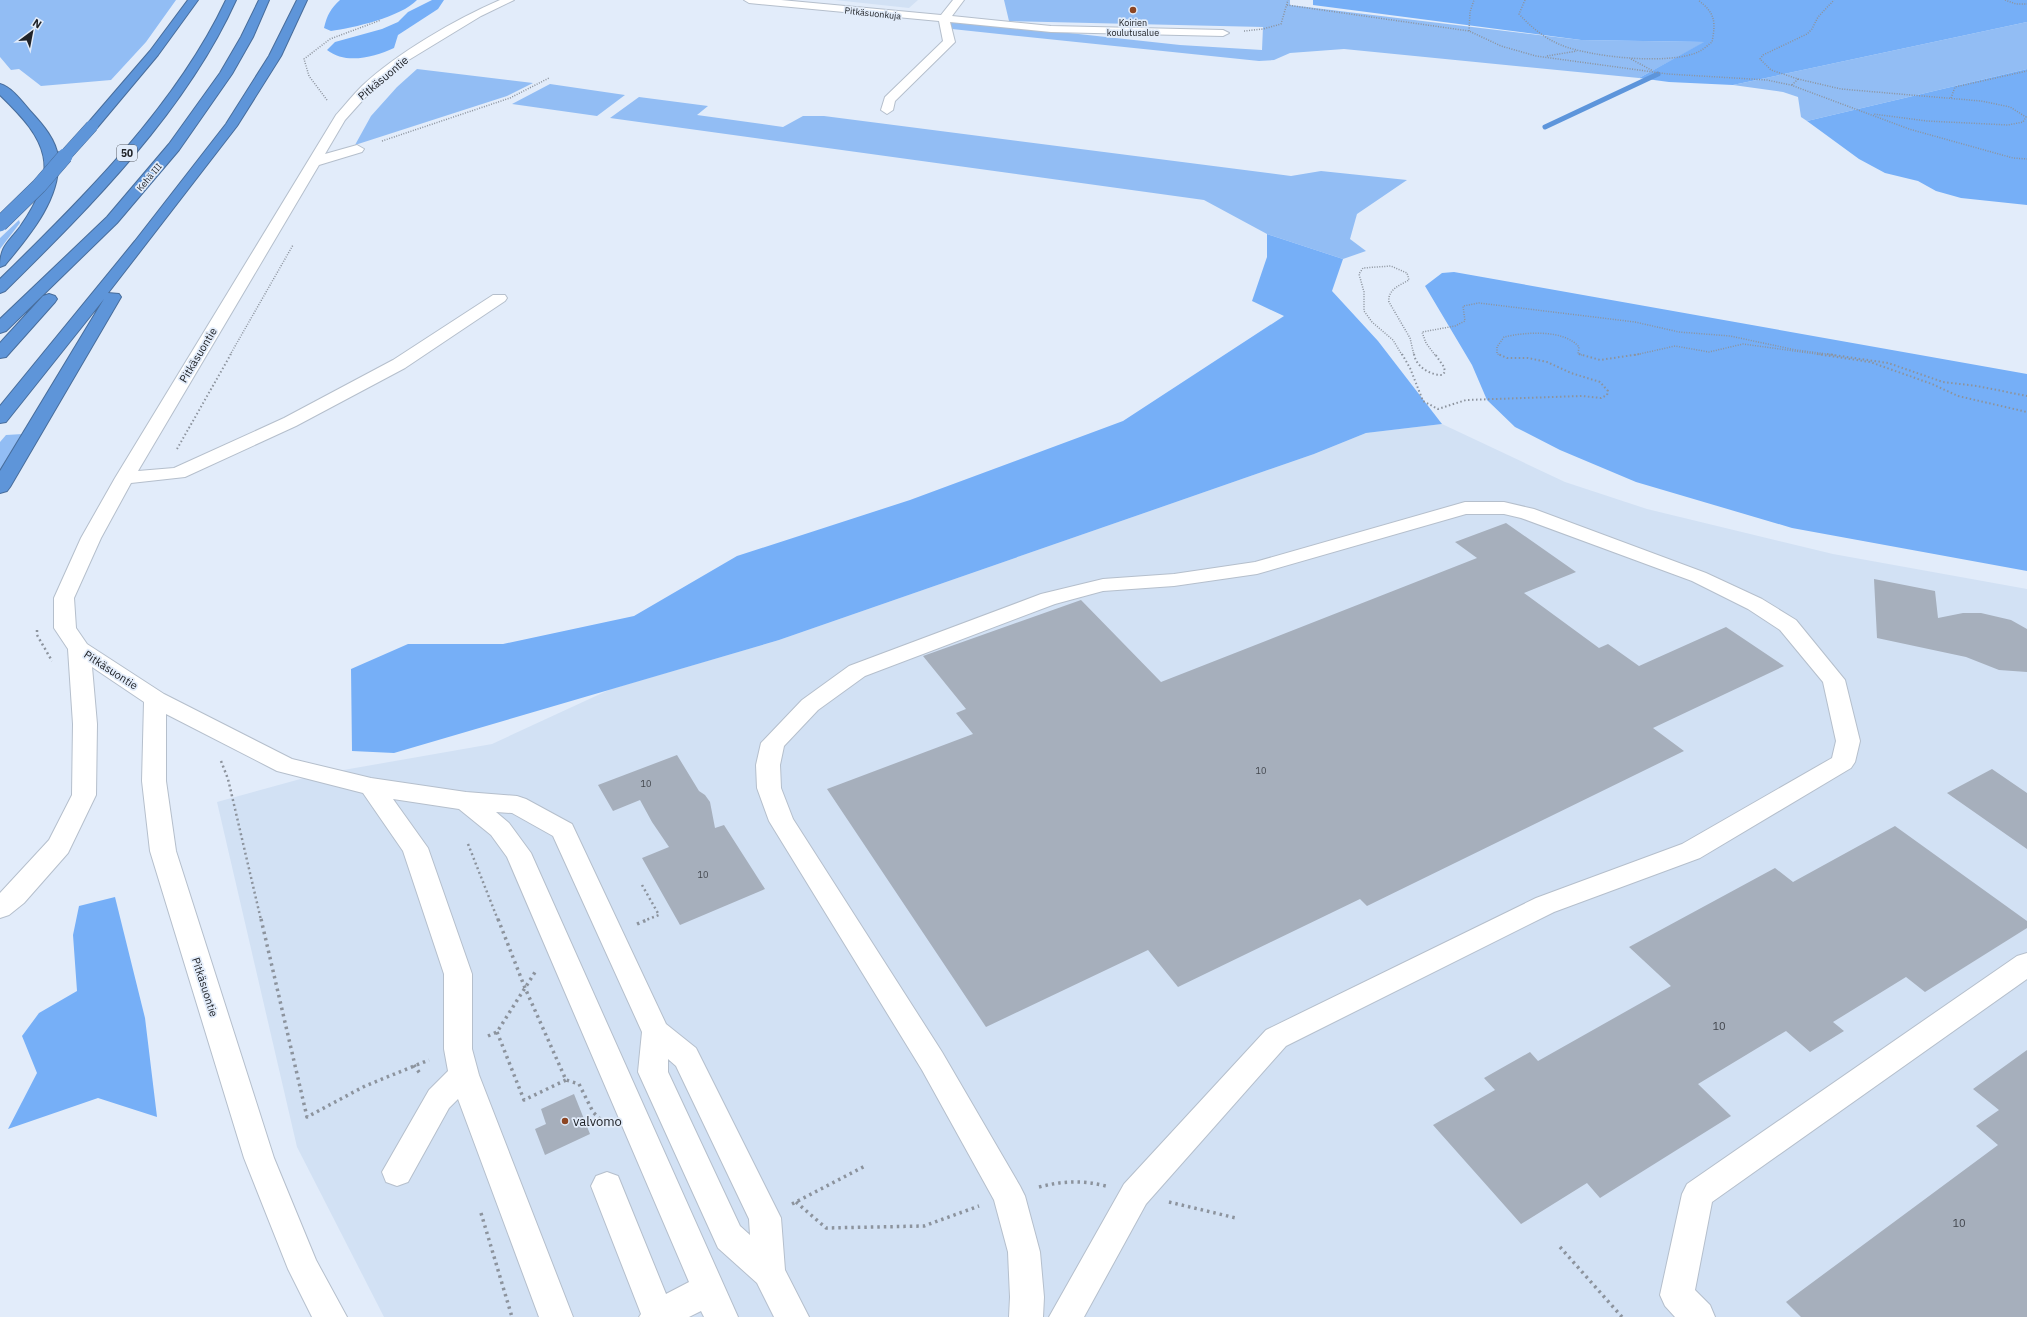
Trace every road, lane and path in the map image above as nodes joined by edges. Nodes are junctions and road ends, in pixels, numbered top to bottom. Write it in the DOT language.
graph roads {
  1 [pos="193,0"];
  2 [pos="231,0"];
  3 [pos="264,0"];
  4 [pos="302,0"];
  5 [pos="487,0"];
  6 [pos="509,0"];
  7 [pos="749,0"];
  8 [pos="959,0"];
  9 [pos="1288,0"];
  10 [pos="1474,0"];
  11 [pos="1525,0"];
  12 [pos="1698,0"];
  13 [pos="1834,0"];
  14 [pos="2005,0"];
  15 [pos="2027,4"];
  16 [pos="1287,5"];
  17 [pos="477,14"];
  18 [pos="946,15"];
  19 [pos="381,20"];
  20 [pos="1469,31"];
  21 [pos="1223,33"];
  22 [pos="1578,50"];
  23 [pos="1543,57"];
  24 [pos="1631,59"];
  25 [pos="1655,71"];
  26 [pos="2027,71"];
  27 [pos="549,78"];
  28 [pos="1798,79"];
  29 [pos="1791,85"];
  30 [pos="0,88"];
  31 [pos="1951,98"];
  32 [pos="887,110"];
  33 [pos="1868,114"];
  34 [pos="340,118"];
  35 [pos="382,141"];
  36 [pos="357,149"];
  37 [pos="2027,159"];
  38 [pos="313,162"];
  39 [pos="112,220"];
  40 [pos="0,224"];
  41 [pos="295,241"];
  42 [pos="140,244"];
  43 [pos="0,262"];
  44 [pos="0,288"];
  45 [pos="499,298"];
  46 [pos="0,328"];
  47 [pos="0,353"];
  48 [pos="2027,396"];
  49 [pos="2027,412"];
  50 [pos="0,418"];
  51 [pos="161,475"];
  52 [pos="124,478"];
  53 [pos="0,487"];
  54 [pos="38,624"];
  55 [pos="79,649"];
  56 [pos="82,683"];
  57 [pos="156,699"];
  58 [pos="219,754"];
  59 [pos="371,787"];
  60 [pos="466,801"];
  61 [pos="468,844"];
  62 [pos="642,885"];
  63 [pos="0,908"];
  64 [pos="610,935"];
  65 [pos="562,953"];
  66 [pos="2027,964"];
  67 [pos="525,988"];
  68 [pos="498,1032"];
  69 [pos="656,1032"];
  70 [pos="461,1062"];
  71 [pos="414,1065"];
  72 [pos="566,1080"];
  73 [pos="439,1099"];
  74 [pos="593,1112"];
  75 [pos="397,1172"];
  76 [pos="607,1186"];
  77 [pos="480,1211"];
  78 [pos="1560,1247"];
  79 [pos="770,1272"];
  80 [pos="715,1303"];
  81 [pos="330,1317"];
  82 [pos="512,1317"];
  83 [pos="556,1317"];
  84 [pos="657,1317"];
  85 [pos="792,1317"];
  86 [pos="1026,1317"];
  87 [pos="1066,1317"];
  88 [pos="1622,1317"];
  89 [pos="1698,1317"];
  1 -- 40 [label="highway, bridge"];
  2 -- 44 [label="highway, 50"];
  3 -- 39 [label="highway, Kehä III"];
  4 -- 42 [label="highway"];
  5 -- 17 [label="street, Pitkäsuontie"];
  6 -- 17 [label="street, Pitkäsuontie"];
  7 -- 18 [label="street, Pitkäsuonkuja"];
  8 -- 18 [label="street"];
  9 -- 16 [label="path"];
  10 -- 20 [label="path"];
  11 -- 22 [label="path"];
  12 -- 24 [label="path"];
  13 -- 28 [label="path"];
  14 -- 15 [label="path"];
  16 -- 20 [label="path"];
  16 -- 21 [label="path"];
  17 -- 34 [label="street, Pitkäsuontie"];
  18 -- 21 [label="street, Pitkäsuonkuja"];
  18 -- 32 [label="street"];
  19 -- 34 [label="path"];
  20 -- 23 [label="path"];
  22 -- 23 [label="path"];
  22 -- 24 [label="path"];
  23 -- 25 [label="path"];
  24 -- 25 [label="path"];
  25 -- 29 [label="path"];
  26 -- 31 [label="path"];
  27 -- 35 [label="path"];
  28 -- 29 [label="path"];
  28 -- 31 [label="path"];
  29 -- 33 [label="path"];
  30 -- 43 [label="highway"];
  31 -- 33 [label="path"];
  33 -- 37 [label="path"];
  34 -- 38 [label="street, Pitkäsuontie"];
  36 -- 38 [label="street"];
  38 -- 52 [label="street, Pitkäsuontie"];
  39 -- 46 [label="highway, Kehä III"];
  39 -- 47 [label="highway"];
  41 -- 51 [label="path"];
  42 -- 50 [label="highway"];
  42 -- 53 [label="highway"];
  45 -- 51 [label="street"];
  48 -- 49 [label="path"];
  51 -- 52 [label="street"];
  52 -- 55 [label="street, Pitkäsuontie"];
  54 -- 56 [label="path"];
  55 -- 56 [label="street"];
  55 -- 57 [label="street, Pitkäsuontie"];
  56 -- 63 [label="street"];
  57 -- 59 [label="street"];
  57 -- 81 [label="street, Pitkäsuontie"];
  58 -- 71 [label="path"];
  59 -- 60 [label="street"];
  59 -- 70 [label="street"];
  60 -- 64 [label="street"];
  60 -- 65 [label="street"];
  61 -- 67 [label="path"];
  62 -- 64 [label="path"];
  64 -- 69 [label="street"];
  65 -- 67 [label="path"];
  65 -- 80 [label="street"];
  66 -- 89 [label="street"];
  67 -- 68 [label="path"];
  67 -- 72 [label="path"];
  68 -- 70 [label="path"];
  68 -- 72 [label="path"];
  69 -- 79 [label="street"];
  69 -- 79 [label="street"];
  70 -- 71 [label="path"];
  70 -- 73 [label="street"];
  70 -- 83 [label="street"];
  71 -- 73 [label="path"];
  72 -- 74 [label="path"];
  73 -- 75 [label="street"];
  76 -- 84 [label="street"];
  77 -- 82 [label="path"];
  78 -- 88 [label="path"];
  79 -- 85 [label="street"];
  80 -- 84 [label="street"];
  86 -- 87 [label="street"];
}
